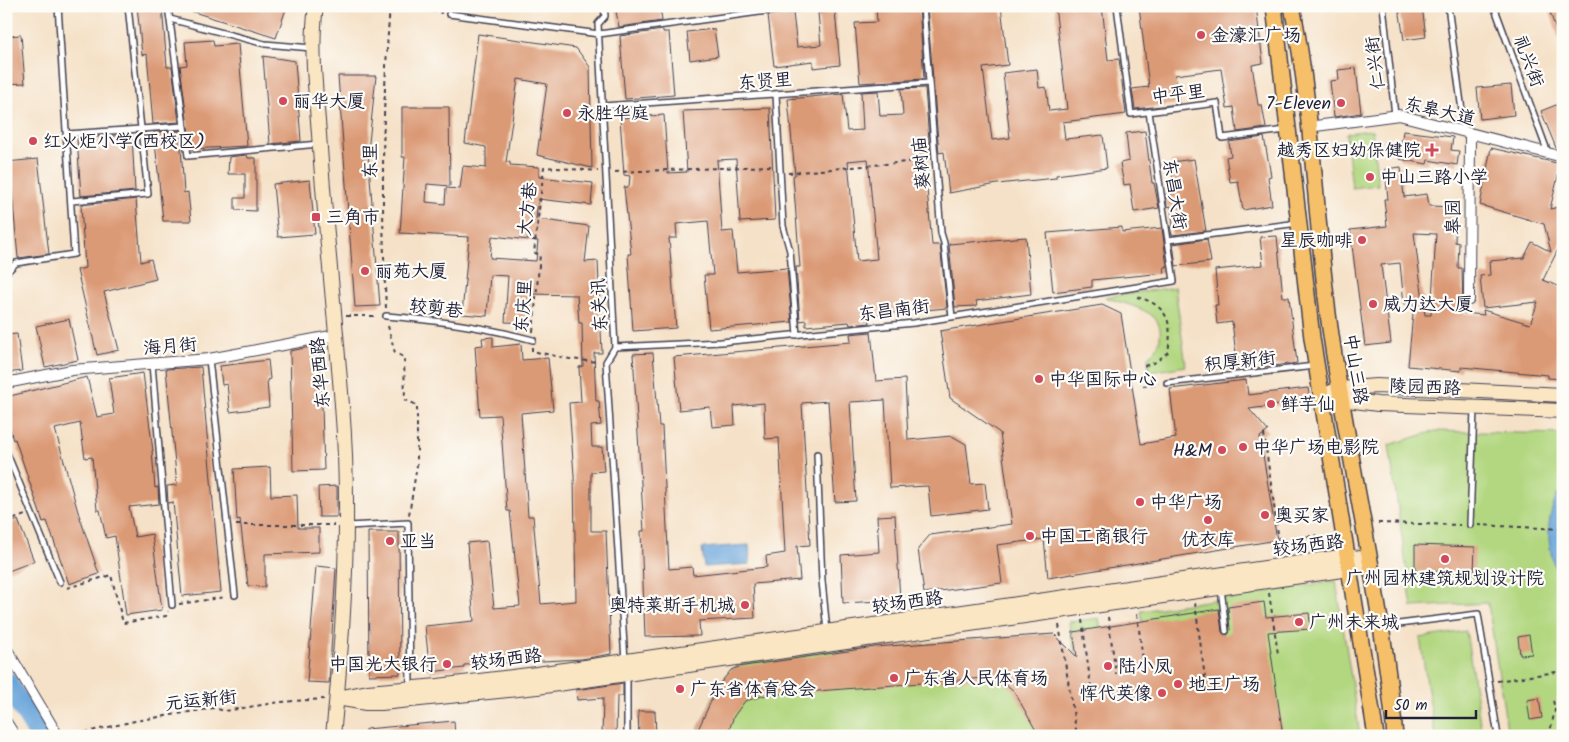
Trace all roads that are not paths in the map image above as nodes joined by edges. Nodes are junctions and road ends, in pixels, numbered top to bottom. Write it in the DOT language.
graph roads {
  1 [pos="58,6"];
  2 [pos="128,6"];
  3 [pos="168,6"];
  4 [pos="316,6"];
  5 [pos="604,6"];
  6 [pos="824,6"];
  7 [pos="923,6"];
  8 [pos="1117,6"];
  9 [pos="1274,6"];
  10 [pos="1292,6"];
  11 [pos="1383,6"];
  12 [pos="1448,6"];
  13 [pos="1494,6"];
  14 [pos="449,14"];
  15 [pos="170,19"];
  16 [pos="599,34"];
  17 [pos="314,48"];
  18 [pos="929,83"];
  19 [pos="776,94"];
  20 [pos="603,106"];
  21 [pos="1149,112"];
  22 [pos="1395,116"];
  23 [pos="184,126"];
  24 [pos="1308,127"];
  25 [pos="142,129"];
  26 [pos="1289,130"];
  27 [pos="67,134"];
  28 [pos="1468,134"];
  29 [pos="320,144"];
  30 [pos="1548,153"];
  31 [pos="1563,157"];
  32 [pos="72,201"];
  33 [pos="1298,223"];
  34 [pos="1168,240"];
  35 [pos="6,273"];
  36 [pos="1469,300"];
  37 [pos="386,316"];
  38 [pos="952,317"];
  39 [pos="798,334"];
  40 [pos="336,335"];
  41 [pos="533,340"];
  42 [pos="615,347"];
  43 [pos="208,359"];
  44 [pos="152,364"];
  45 [pos="1316,366"];
  46 [pos="6,383"];
  47 [pos="1167,383"];
  48 [pos="1341,395"];
  49 [pos="1563,395"];
  50 [pos="1320,396"];
  51 [pos="1474,408"];
  52 [pos="1563,411"];
  53 [pos="6,451"];
  54 [pos="817,454"];
  55 [pos="1470,525"];
  56 [pos="346,526"];
  57 [pos="1369,559"];
  58 [pos="1348,563"];
  59 [pos="60,582"];
  60 [pos="1221,588"];
  61 [pos="235,595"];
  62 [pos="172,605"];
  63 [pos="1380,626"];
  64 [pos="1226,631"];
  65 [pos="827,632"];
  66 [pos="6,648"];
  67 [pos="626,668"];
  68 [pos="410,689"];
  69 [pos="337,698"];
  70 [pos="6,722"];
  71 [pos="16,736"];
  72 [pos="58,736"];
  73 [pos="333,736"];
  74 [pos="627,736"];
  75 [pos="1376,736"];
  76 [pos="1395,736"];
  77 [pos="1498,736"];
  1 -- 27 [label="lane"];
  2 -- 25 [label="lane"];
  3 -- 15 [label="lane"];
  4 -- 17 [label="street, 东华西路"];
  5 -- 16 [label="lane, 东关讯"];
  6 -- 16 [label="lane"];
  7 -- 18 [label="lane, 葵树庙"];
  8 -- 21 [label="lane, 中平里"];
  9 -- 26 [label="main road"];
  10 -- 24 [label="main road, 中山三路"];
  11 -- 22 [label="lane, 仁兴街"];
  12 -- 28 [label="lane"];
  13 -- 30 [label="lane, 礼兴街"];
  14 -- 16 [label="lane"];
  15 -- 17 [label="lane"];
  15 -- 23 [label="lane"];
  16 -- 20 [label="lane, 东关讯"];
  17 -- 29 [label="street, 东华西路"];
  18 -- 19 [label="lane, 东贤里"];
  18 -- 38 [label="lane, 葵树庙"];
  19 -- 20 [label="lane, 东贤里"];
  19 -- 39 [label="lane"];
  20 -- 42 [label="lane, 东关讯"];
  21 -- 26 [label="lane, 中平里"];
  21 -- 34 [label="lane, 东昌大街"];
  22 -- 24 [label="street, 东皋大道"];
  22 -- 28 [label="street, 东皋大道"];
  23 -- 25 [label="lane"];
  23 -- 29 [label="lane"];
  24 -- 48 [label="main road, 中山三路"];
  25 -- 27 [label="lane"];
  25 -- 32 [label="lane"];
  26 -- 33 [label="main road"];
  27 -- 32 [label="lane"];
  28 -- 30 [label="street, 东皋大道"];
  28 -- 36 [label="street, 皋园"];
  29 -- 40 [label="street, 东华西路"];
  30 -- 31 [label="street, 东皋大道"];
  32 -- 35 [label="lane"];
  33 -- 34 [label="lane, 东昌大街"];
  33 -- 45 [label="main road"];
  34 -- 38 [label="lane, 东昌南街"];
  37 -- 41 [label="lane, 较剪巷"];
  38 -- 39 [label="lane, 东昌南街"];
  39 -- 42 [label="lane, 东昌南街"];
  40 -- 43 [label="street, 海月街"];
  40 -- 56 [label="street, 东华西路"];
  42 -- 67 [label="lane, 东关讯"];
  43 -- 44 [label="street, 海月街"];
  43 -- 61 [label="lane"];
  44 -- 46 [label="street, 海月街"];
  44 -- 62 [label="lane"];
  45 -- 47 [label="lane, 积厚新街"];
  45 -- 50 [label="main road"];
  48 -- 49 [label="street, 陵园西路"];
  48 -- 50 [label="street, 陵园西路"];
  48 -- 51 [label="street, 陵园西路"];
  48 -- 57 [label="main road, 中山三路"];
  50 -- 58 [label="main road"];
  51 -- 52 [label="street, 陵园西路"];
  51 -- 55 [label="lane"];
  53 -- 59 [label="lane"];
  54 -- 65 [label="lane"];
  56 -- 68 [label="lane"];
  56 -- 69 [label="street, 东华西路"];
  57 -- 58 [label="street, 较场西路"];
  57 -- 63 [label="main road, 中山三路"];
  58 -- 60 [label="street, 较场西路"];
  58 -- 65 [label="street, 较场西路"];
  58 -- 75 [label="main road"];
  60 -- 64 [label="lane"];
  60 -- 67 [label="street, 较场西路"];
  63 -- 76 [label="main road, 中山三路"];
  63 -- 77 [label="lane"];
  65 -- 67 [label="street, 较场西路"];
  66 -- 72 [label="street"];
  67 -- 68 [label="street, 较场西路"];
  67 -- 69 [label="street, 较场西路"];
  67 -- 74 [label="lane"];
  68 -- 69 [label="street, 较场西路"];
  69 -- 73 [label="street, 东华西路"];
  70 -- 71 [label="street"];
}
